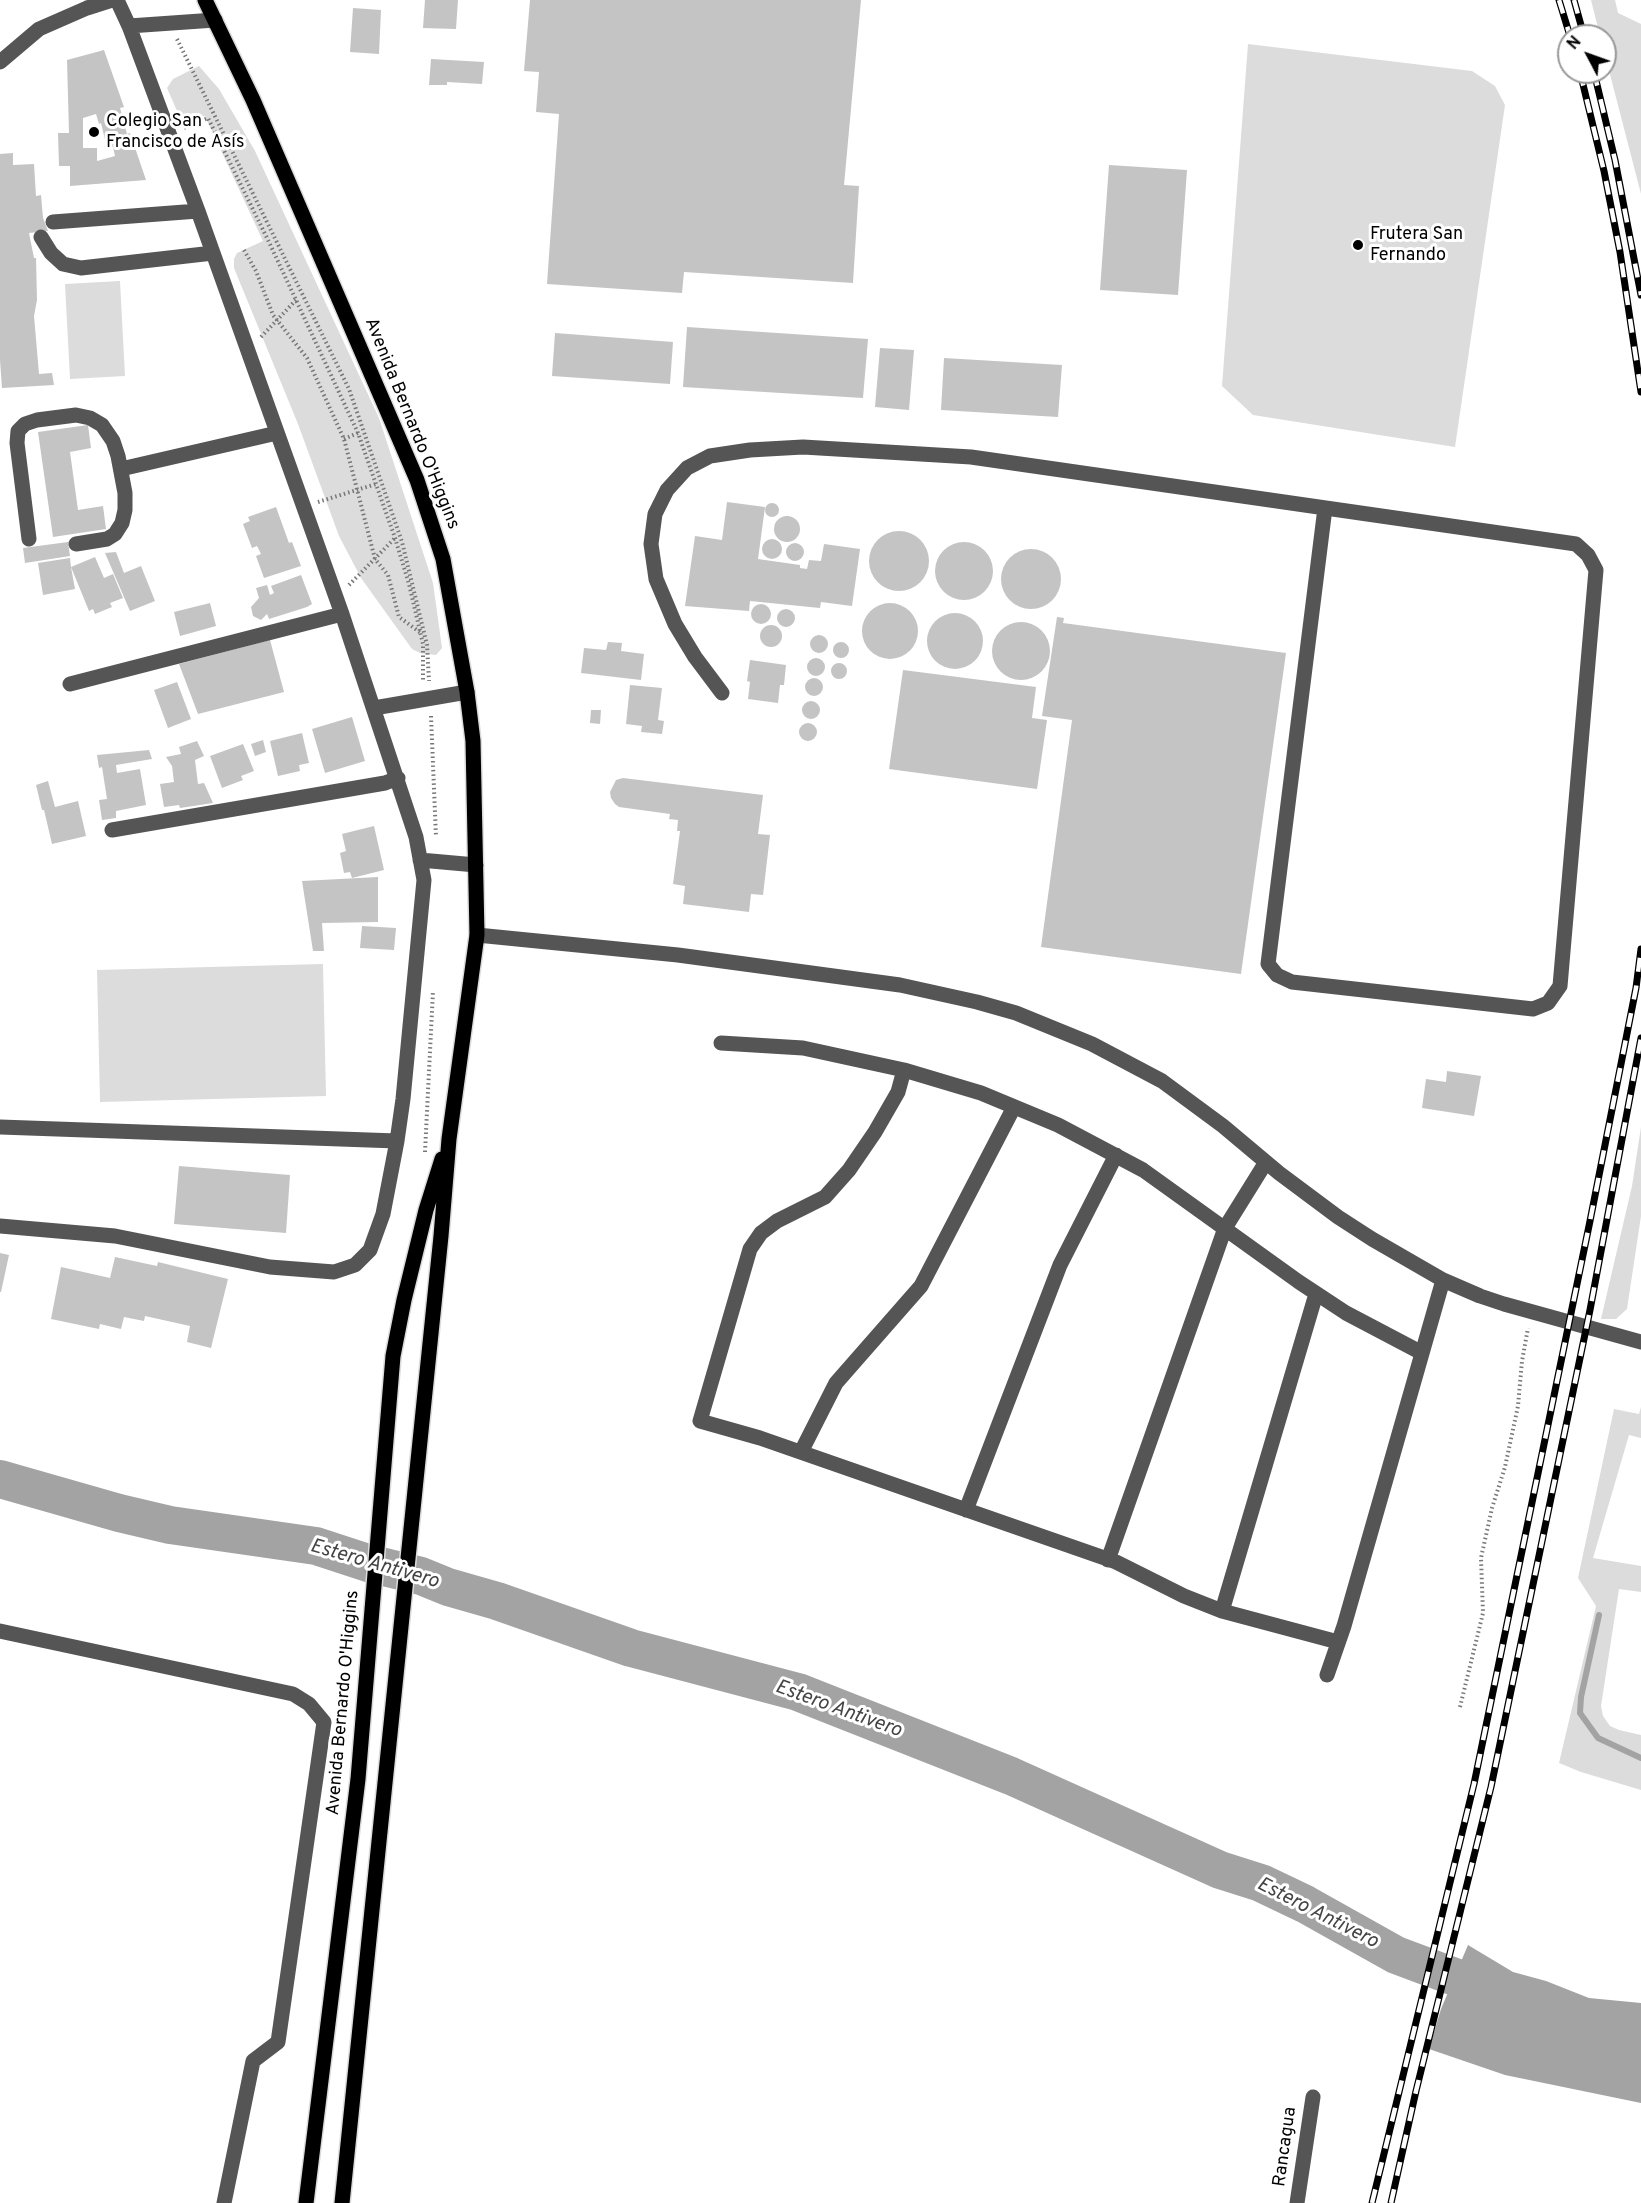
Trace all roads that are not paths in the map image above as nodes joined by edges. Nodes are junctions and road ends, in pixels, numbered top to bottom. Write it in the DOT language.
graph roads {
  1 [pos="112,0"];
  2 [pos="117,0"];
  3 [pos="205,0"];
  4 [pos="215,20"];
  5 [pos="129,26"];
  6 [pos="0,63"];
  7 [pos="198,211"];
  8 [pos="52,222"];
  9 [pos="41,237"];
  10 [pos="213,254"];
  11 [pos="277,433"];
  12 [pos="121,469"];
  13 [pos="1325,508"];
  14 [pos="29,538"];
  15 [pos="76,544"];
  16 [pos="342,614"];
  17 [pos="70,684"];
  18 [pos="467,692"];
  19 [pos="722,693"];
  20 [pos="374,708"];
  21 [pos="398,778"];
  22 [pos="112,830"];
  23 [pos="420,860"];
  24 [pos="476,865"];
  25 [pos="477,935"];
  26 [pos="721,1043"];
  27 [pos="904,1070"];
  28 [pos="1014,1107"];
  29 [pos="0,1127"];
  30 [pos="449,1140"];
  31 [pos="397,1141"];
  32 [pos="1116,1155"];
  33 [pos="1266,1162"];
  34 [pos="0,1226"];
  35 [pos="1225,1228"];
  36 [pos="1443,1280"];
  37 [pos="1316,1294"];
  38 [pos="1641,1342"];
  39 [pos="1422,1353"];
  40 [pos="801,1452"];
  41 [pos="966,1510"];
  42 [pos="1108,1560"];
  43 [pos="1222,1611"];
  44 [pos="0,1631"];
  45 [pos="1338,1642"];
  46 [pos="1328,1675"];
  47 [pos="1313,2097"];
  48 [pos="305,2200"];
  49 [pos="224,2203"];
  50 [pos="342,2203"];
  51 [pos="1297,2203"];
  1 -- 6 [label="street"];
  2 -- 5 [label="street"];
  3 -- 4 [label="main road, Avenida Bernardo O'Higgins"];
  4 -- 5 [label="street"];
  4 -- 18 [label="main road, Avenida Bernardo O'Higgins"];
  5 -- 7 [label="street"];
  7 -- 8 [label="street"];
  7 -- 10 [label="street"];
  9 -- 10 [label="street"];
  10 -- 11 [label="street"];
  11 -- 12 [label="street"];
  11 -- 16 [label="street"];
  12 -- 14 [label="street"];
  12 -- 15 [label="street"];
  13 -- 13 [label="street"];
  13 -- 19 [label="street"];
  16 -- 17 [label="street"];
  16 -- 20 [label="street"];
  18 -- 20 [label="street"];
  18 -- 24 [label="main road, Avenida Bernardo O'Higgins"];
  20 -- 21 [label="street"];
  21 -- 22 [label="street"];
  21 -- 23 [label="street"];
  23 -- 24 [label="street"];
  23 -- 31 [label="street"];
  24 -- 25 [label="main road, Avenida Bernardo O'Higgins"];
  25 -- 30 [label="main road, Avenida Bernardo O'Higgins"];
  25 -- 33 [label="street"];
  26 -- 27 [label="street"];
  27 -- 28 [label="street"];
  27 -- 40 [label="street"];
  28 -- 32 [label="street"];
  28 -- 40 [label="street"];
  29 -- 31 [label="street"];
  30 -- 48 [label="main road, Avenida Bernardo O'Higgins"];
  30 -- 50 [label="main road, Avenida Bernardo O'Higgins"];
  31 -- 34 [label="street"];
  32 -- 35 [label="street"];
  32 -- 41 [label="street"];
  33 -- 35 [label="street"];
  33 -- 36 [label="street"];
  35 -- 37 [label="street"];
  35 -- 42 [label="street"];
  36 -- 38 [label="street"];
  36 -- 39 [label="street"];
  37 -- 39 [label="street"];
  37 -- 43 [label="street"];
  39 -- 45 [label="street"];
  40 -- 41 [label="street"];
  41 -- 42 [label="street"];
  42 -- 43 [label="street"];
  43 -- 45 [label="street"];
  44 -- 49 [label="street"];
  45 -- 46 [label="street"];
  47 -- 51 [label="street, Rancagua"];
}
